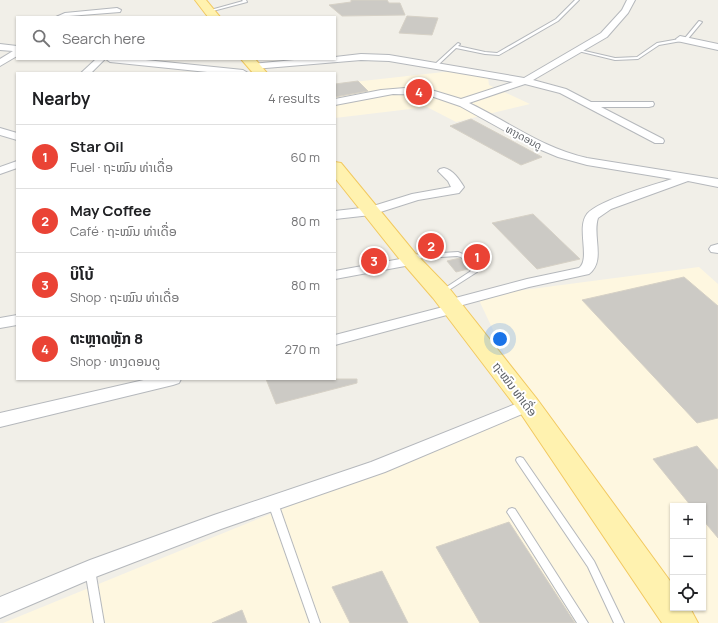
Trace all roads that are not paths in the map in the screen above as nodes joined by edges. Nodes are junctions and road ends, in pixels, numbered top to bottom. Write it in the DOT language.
graph roads {
  1 [pos="200,0"];
  2 [pos="244,0"];
  3 [pos="577,0"];
  4 [pos="631,0"];
  5 [pos="116,10"];
  6 [pos="211,14"];
  7 [pos="62,16"];
  8 [pos="700,22"];
  9 [pos="680,40"];
  10 [pos="459,43"];
  11 [pos="0,47"];
  12 [pos="455,47"];
  13 [pos="718,47"];
  14 [pos="16,49"];
  15 [pos="576,50"];
  16 [pos="16,53"];
  17 [pos="100,60"];
  18 [pos="117,60"];
  19 [pos="331,60"];
  20 [pos="336,60"];
  21 [pos="0,63"];
  22 [pos="436,65"];
  23 [pos="251,68"];
  24 [pos="192,70"];
  25 [pos="87,72"];
  26 [pos="525,81"];
  27 [pos="336,102"];
  28 [pos="459,102"];
  29 [pos="590,104"];
  30 [pos="650,104"];
  31 [pos="0,131"];
  32 [pos="16,137"];
  33 [pos="658,141"];
  34 [pos="16,164"];
  35 [pos="336,168"];
  36 [pos="0,170"];
  37 [pos="444,170"];
  38 [pos="687,178"];
  39 [pos="718,183"];
  40 [pos="371,211"];
  41 [pos="336,215"];
  42 [pos="410,259"];
  43 [pos="336,275"];
  44 [pos="448,302"];
  45 [pos="16,320"];
  46 [pos="0,323"];
  47 [pos="336,340"];
  48 [pos="168,380"];
  49 [pos="528,405"];
  50 [pos="0,420"];
  51 [pos="520,460"];
  52 [pos="273,503"];
  53 [pos="512,512"];
  54 [pos="90,569"];
  55 [pos="0,608"];
  56 [pos="99,623"];
  57 [pos="315,623"];
  58 [pos="583,623"];
  59 [pos="619,623"];
  60 [pos="681,623"];
  1 -- 6 [label="main road"];
  2 -- 6 [label="lane"];
  3 -- 12 [label="lane"];
  4 -- 15 [label="street"];
  5 -- 7 [label="street"];
  8 -- 9 [label="lane"];
  9 -- 13 [label="street"];
  9 -- 15 [label="lane"];
  10 -- 12 [label="lane"];
  11 -- 14 [label="street"];
  12 -- 22 [label="lane"];
  15 -- 26 [label="street"];
  16 -- 21 [label="street"];
  17 -- 25 [label="street"];
  18 -- 24 [label="street"];
  19 -- 23 [label="street"];
  20 -- 22 [label="street"];
  22 -- 26 [label="street"];
  23 -- 24 [label="street"];
  26 -- 28 [label="street"];
  26 -- 29 [label="street"];
  27 -- 28 [label="street, ທາງດອນດູ"];
  28 -- 38 [label="street, ທາງດອນດູ"];
  29 -- 30 [label="street"];
  29 -- 33 [label="street"];
  31 -- 32 [label="street"];
  34 -- 36 [label="street"];
  35 -- 40 [label="main road, ຖະໝົນ ທ່າເດື່ອ"];
  37 -- 40 [label="street"];
  38 -- 39 [label="street, ທາງດອນດູ"];
  38 -- 44 [label="street"];
  40 -- 41 [label="street"];
  40 -- 42 [label="main road, ຖະໝົນ ທ່າເດື່ອ"];
  42 -- 43 [label="street"];
  42 -- 44 [label="main road, ຖະໝົນ ທ່າເດື່ອ"];
  42 -- 44 [label="lane"];
  44 -- 47 [label="street"];
  44 -- 49 [label="main road, ຖະໝົນ ທ່າເດື່ອ"];
  45 -- 46 [label="street"];
  48 -- 50 [label="street"];
  49 -- 52 [label="street"];
  49 -- 60 [label="main road, ຖະໝົນ ທ່າເດື່ອ"];
  51 -- 59 [label="lane"];
  52 -- 54 [label="street"];
  52 -- 57 [label="lane"];
  53 -- 58 [label="lane"];
  54 -- 55 [label="street"];
  54 -- 56 [label="lane"];
}
